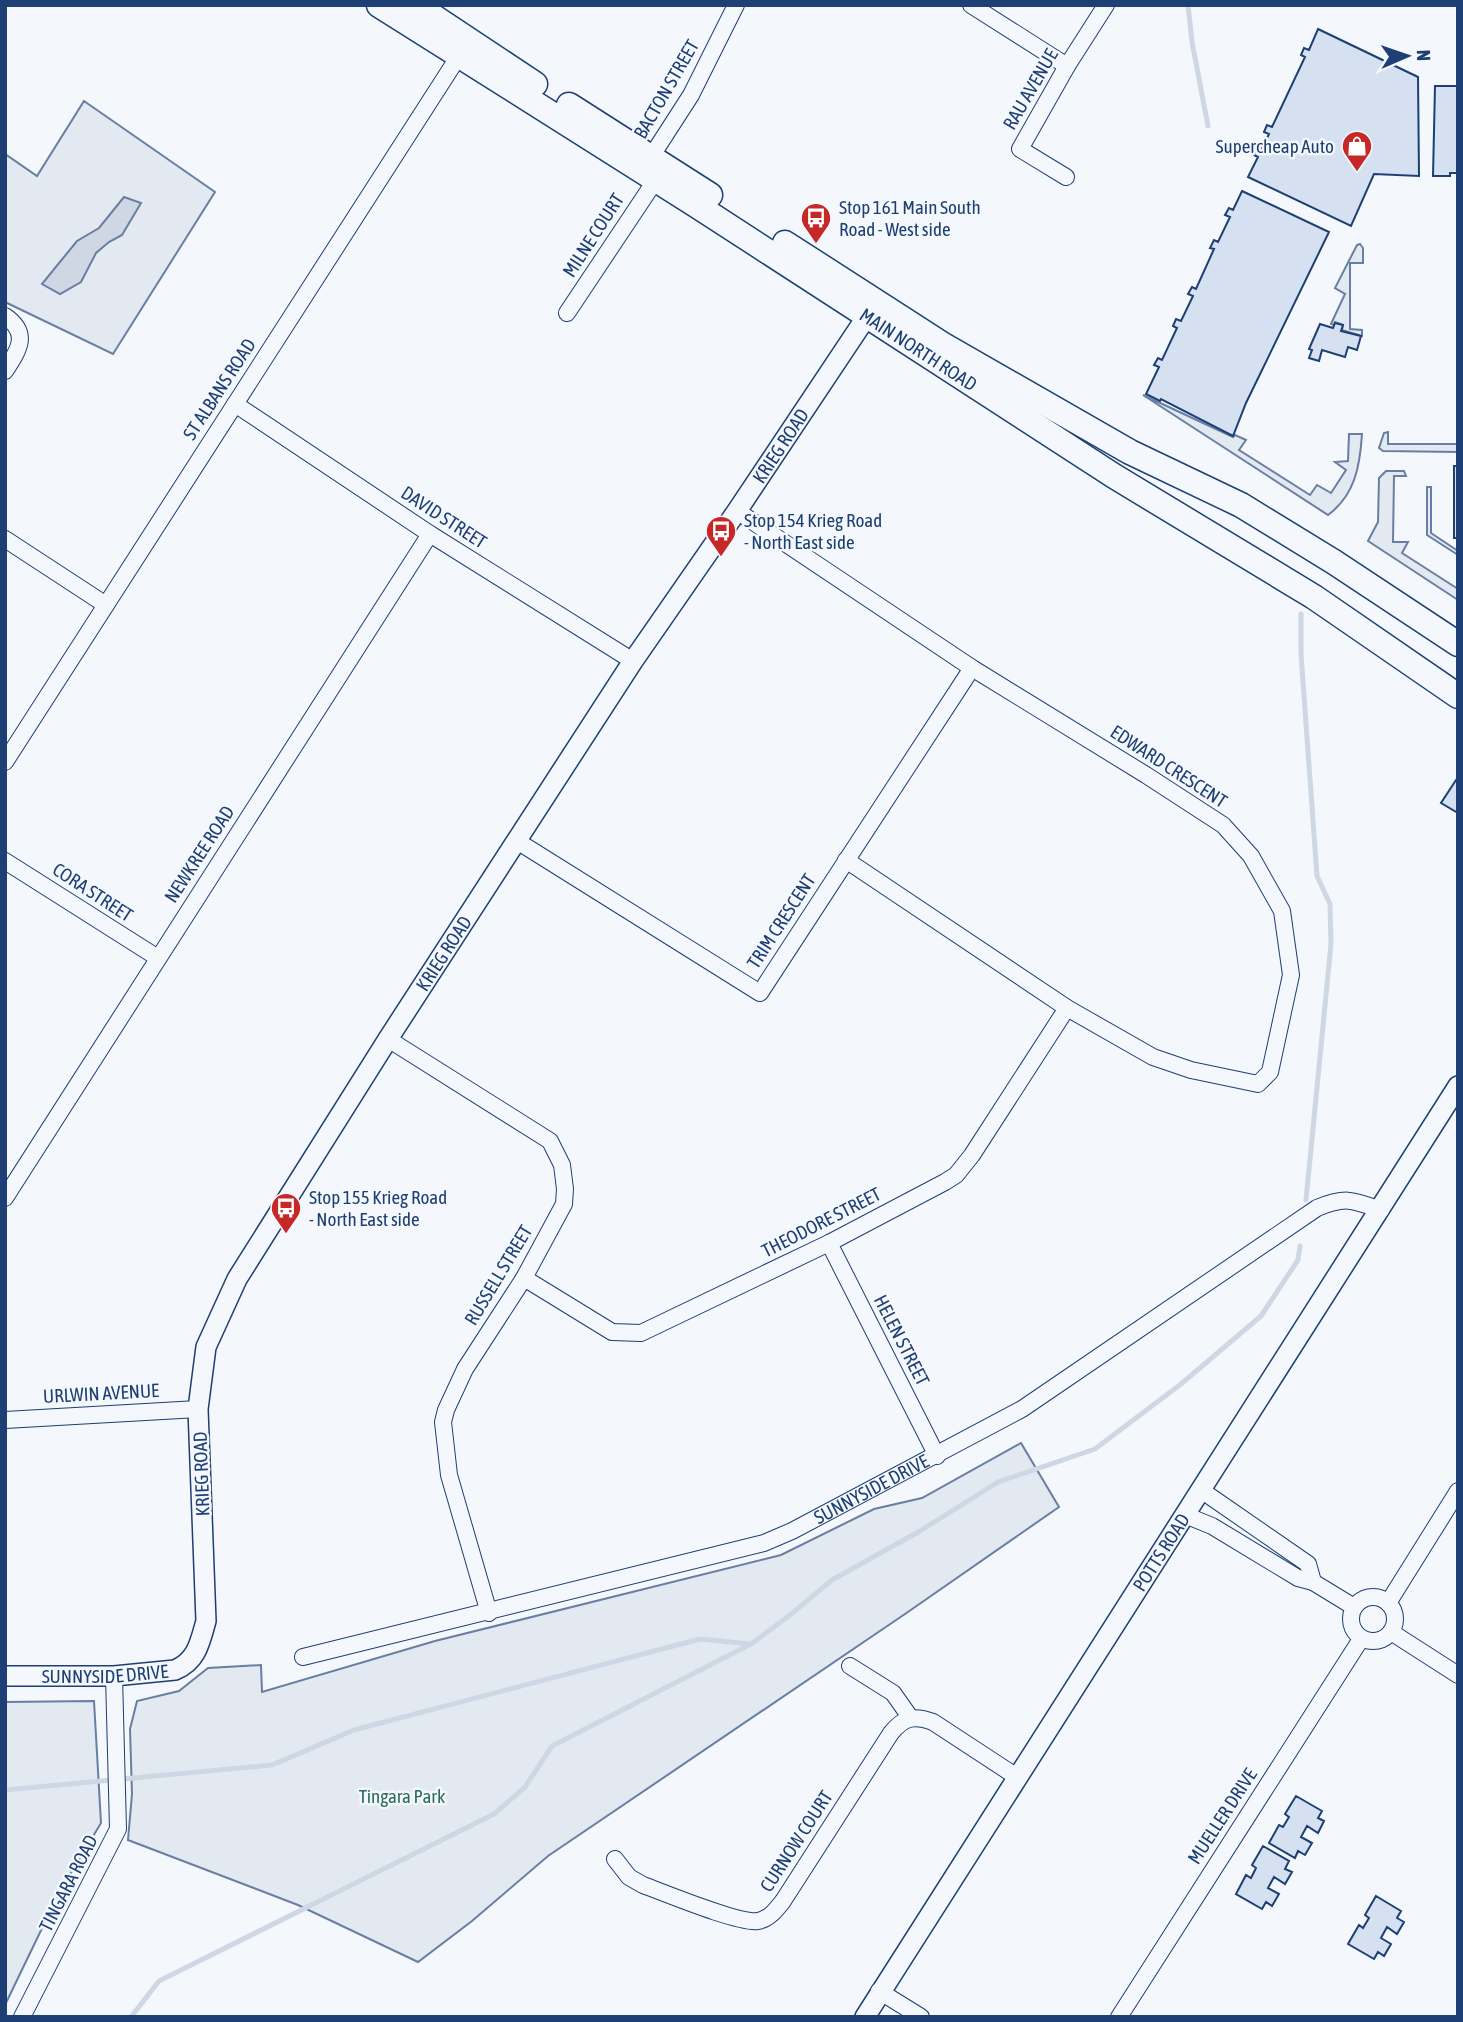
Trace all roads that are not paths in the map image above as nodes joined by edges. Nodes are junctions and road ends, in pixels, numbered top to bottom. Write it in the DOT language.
graph roads {
  1 [pos="379,5"];
  2 [pos="416,5"];
  3 [pos="736,5"];
  4 [pos="971,5"];
  5 [pos="1106,5"];
  6 [pos="464,48"];
  7 [pos="1067,66"];
  8 [pos="653,169"];
  9 [pos="1066,177"];
  10 [pos="848,283"];
  11 [pos="567,313"];
  12 [pos="5,316"];
  13 [pos="867,316"];
  14 [pos="898,316"];
  15 [pos="5,371"];
  16 [pos="235,404"];
  17 [pos="737,511"];
  18 [pos="430,534"];
  19 [pos="5,539"];
  20 [pos="106,605"];
  21 [pos="1458,643"];
  22 [pos="633,661"];
  23 [pos="972,668"];
  24 [pos="1458,696"];
  25 [pos="5,762"];
  26 [pos="517,841"];
  27 [pos="846,860"];
  28 [pos="5,861"];
  29 [pos="158,958"];
  30 [pos="1067,1008"];
  31 [pos="388,1038"];
  32 [pos="1458,1086"];
  33 [pos="5,1198"];
  34 [pos="1381,1210"];
  35 [pos="829,1243"];
  36 [pos="524,1278"];
  37 [pos="198,1409"];
  38 [pos="5,1420"];
  39 [pos="937,1455"];
  40 [pos="1201,1490"];
  41 [pos="1458,1491"];
  42 [pos="1185,1516"];
  43 [pos="1313,1582"];
  44 [pos="1388,1603"];
  45 [pos="1354,1607"];
  46 [pos="489,1612"];
  47 [pos="1391,1632"];
  48 [pos="1361,1639"];
  49 [pos="198,1651"];
  50 [pos="303,1657"];
  51 [pos="850,1666"];
  52 [pos="1458,1675"];
  53 [pos="5,1676"];
  54 [pos="114,1676"];
  55 [pos="910,1717"];
  56 [pos="1017,1777"];
  57 [pos="615,1859"];
  58 [pos="879,1991"];
  59 [pos="22,2017"];
  60 [pos="864,2017"];
  61 [pos="921,2017"];
  62 [pos="1119,2017"];
  1 -- 6 [label="main road, MAIN NORTH ROAD"];
  2 -- 6 [label="main road, MAIN NORTH ROAD"];
  3 -- 8 [label="street, BACTON STREET"];
  4 -- 7 [label="street"];
  5 -- 7 [label="street, RAU AVENUE"];
  6 -- 8 [label="main road, MAIN NORTH ROAD"];
  6 -- 16 [label="street, ST ALBANS ROAD"];
  7 -- 9 [label="street, RAU AVENUE"];
  8 -- 10 [label="main road, MAIN NORTH ROAD"];
  8 -- 11 [label="street, MILNE COURT"];
  8 -- 13 [label="main road, MAIN NORTH ROAD"];
  10 -- 13 [label="main road"];
  10 -- 14 [label="main road, MAIN NORTH ROAD"];
  12 -- 15 [label="street"];
  13 -- 14 [label="main road"];
  13 -- 17 [label="street, KRIEG ROAD"];
  13 -- 24 [label="main road, MAIN NORTH ROAD"];
  14 -- 21 [label="main road, MAIN NORTH ROAD"];
  16 -- 18 [label="street, DAVID STREET"];
  16 -- 20 [label="street, ST ALBANS ROAD"];
  17 -- 22 [label="street, KRIEG ROAD"];
  17 -- 23 [label="street, EDWARD CRESCENT"];
  18 -- 22 [label="street, DAVID STREET"];
  18 -- 29 [label="street, NEWKREE ROAD"];
  19 -- 20 [label="street"];
  20 -- 25 [label="street, ST ALBANS ROAD"];
  22 -- 26 [label="street, KRIEG ROAD"];
  23 -- 27 [label="street, TRIM CRESCENT"];
  23 -- 30 [label="street, EDWARD CRESCENT"];
  26 -- 27 [label="street, TRIM CRESCENT"];
  26 -- 31 [label="street, KRIEG ROAD"];
  27 -- 30 [label="street, EDWARD CRESCENT"];
  28 -- 29 [label="street, CORA STREET"];
  29 -- 33 [label="street, NEWKREE ROAD"];
  30 -- 35 [label="street, THEODORE STREET"];
  31 -- 36 [label="street, RUSSELL STREET"];
  31 -- 37 [label="street, KRIEG ROAD"];
  32 -- 34 [label="street, POTTS ROAD"];
  34 -- 39 [label="street, SUNNYSIDE DRIVE"];
  34 -- 40 [label="street, POTTS ROAD"];
  35 -- 36 [label="street, THEODORE STREET"];
  35 -- 39 [label="street, HELEN STREET"];
  36 -- 46 [label="street, RUSSELL STREET"];
  37 -- 38 [label="street, URLWIN AVENUE"];
  37 -- 49 [label="street, KRIEG ROAD"];
  39 -- 46 [label="street, SUNNYSIDE DRIVE"];
  40 -- 42 [label="street, POTTS ROAD"];
  40 -- 43 [label="street"];
  41 -- 44 [label="street"];
  42 -- 43 [label="street"];
  42 -- 56 [label="street, POTTS ROAD"];
  43 -- 45 [label="street"];
  44 -- 45 [label="street"];
  44 -- 47 [label="street"];
  45 -- 48 [label="street"];
  46 -- 50 [label="street, SUNNYSIDE DRIVE"];
  47 -- 48 [label="street"];
  47 -- 52 [label="street"];
  48 -- 62 [label="street, MUELLER DRIVE"];
  49 -- 54 [label="street, SUNNYSIDE DRIVE"];
  51 -- 55 [label="street"];
  53 -- 54 [label="street, SUNNYSIDE DRIVE"];
  54 -- 59 [label="street, TINGARA ROAD"];
  55 -- 56 [label="street"];
  55 -- 57 [label="street, CURNOW COURT"];
  56 -- 58 [label="street, POTTS ROAD"];
  58 -- 60 [label="street, POTTS ROAD"];
  58 -- 61 [label="street"];
}
